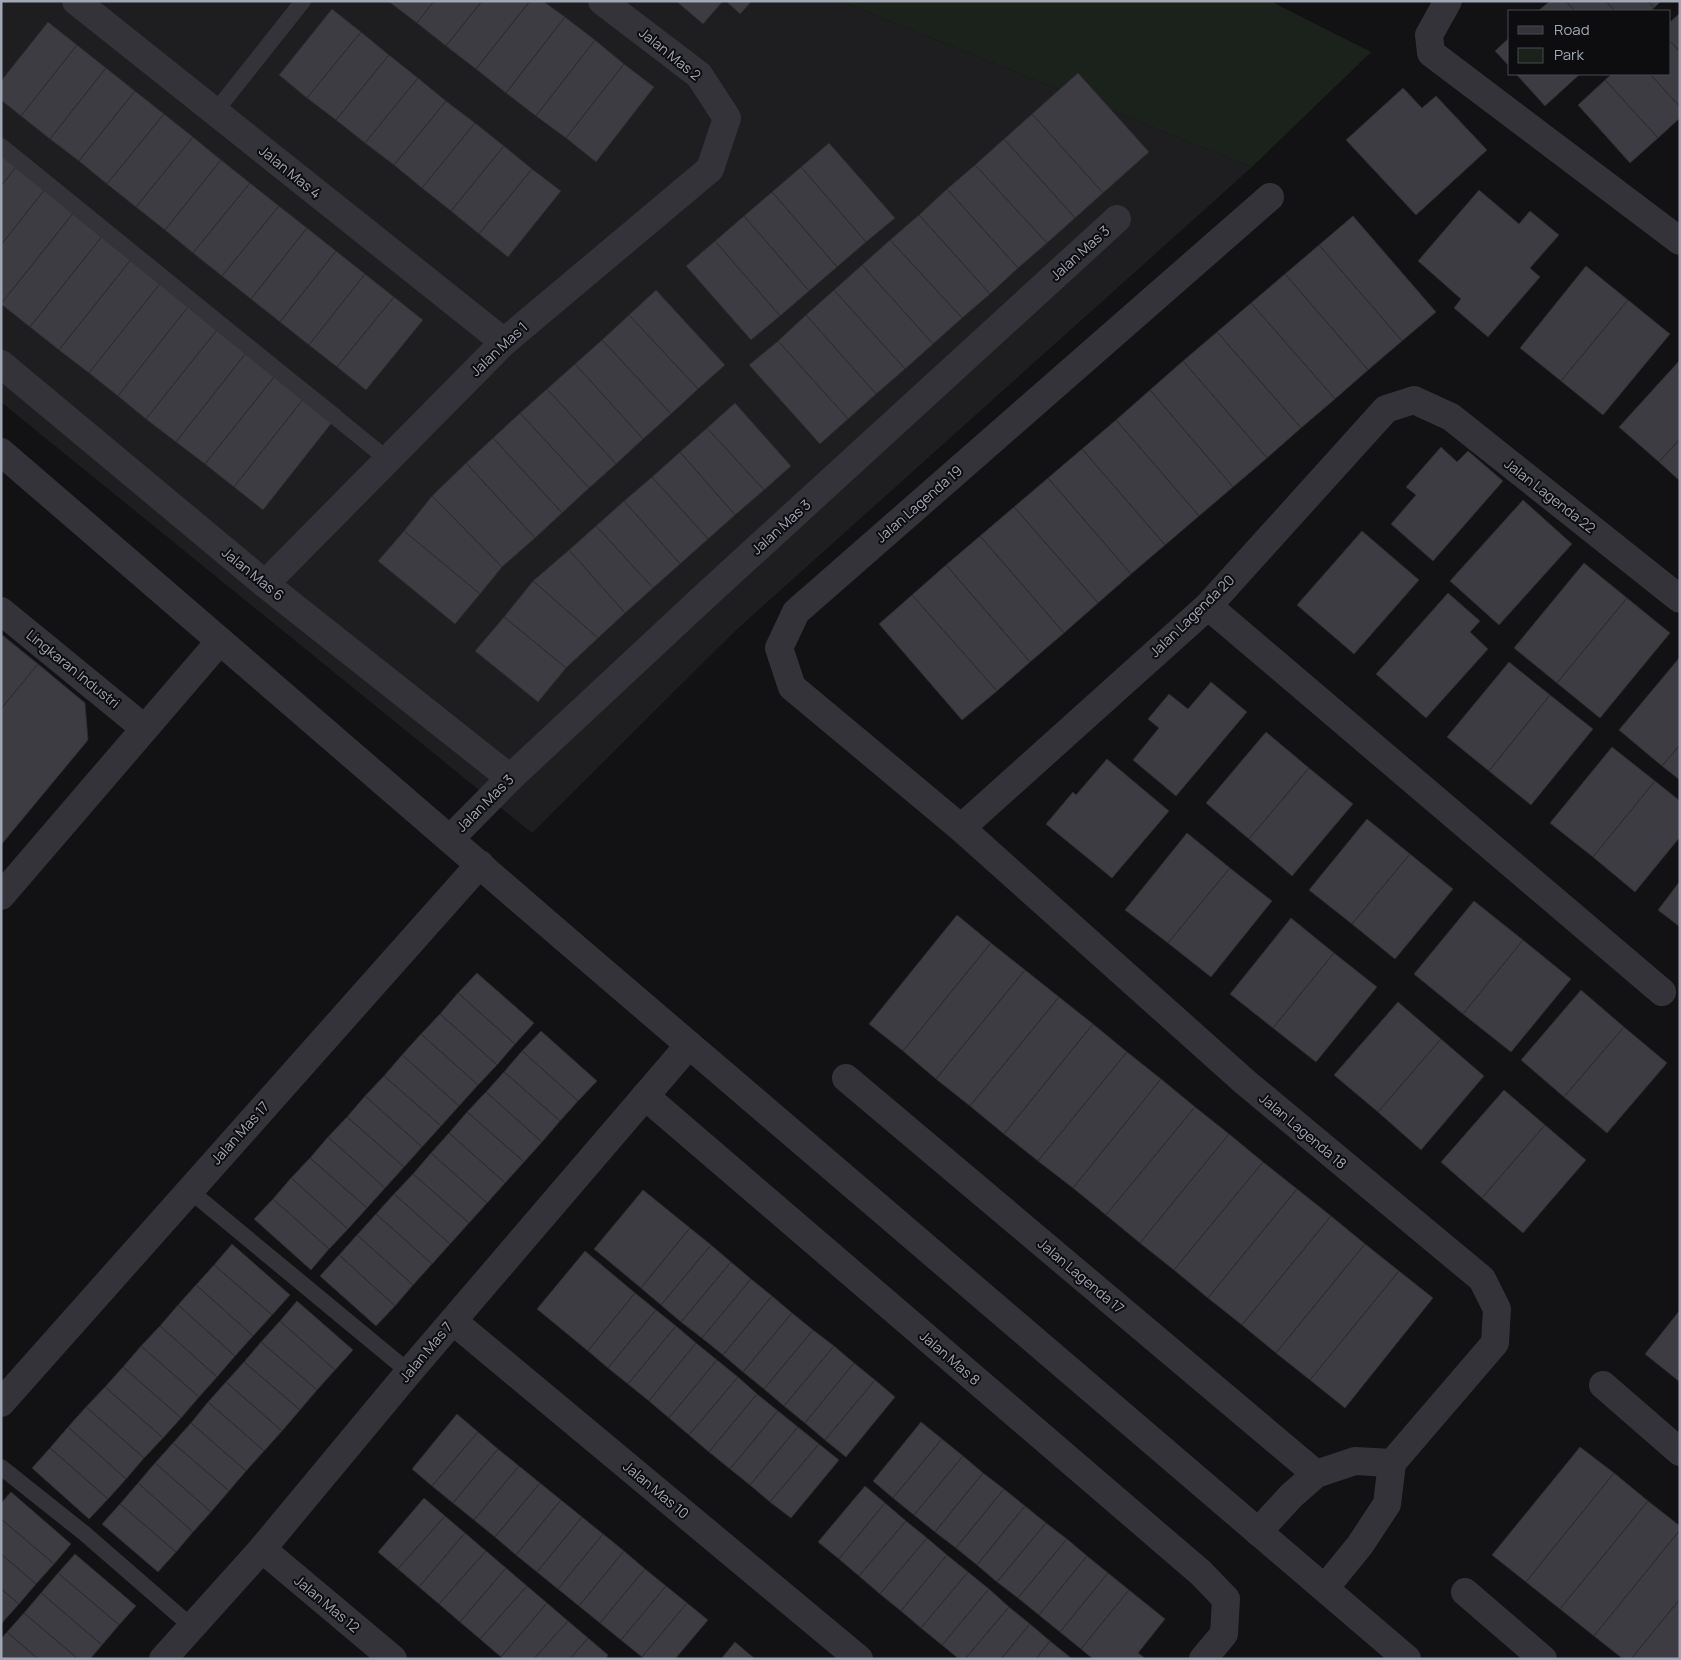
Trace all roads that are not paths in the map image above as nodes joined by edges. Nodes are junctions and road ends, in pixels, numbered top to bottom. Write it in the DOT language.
graph roads {
  1 [pos="76,1"];
  2 [pos="303,1"];
  3 [pos="602,1"];
  4 [pos="1448,1"];
  5 [pos="215,112"];
  6 [pos="727,118"];
  7 [pos="1,146"];
  8 [pos="1270,197"];
  9 [pos="1116,220"];
  10 [pos="1675,228"];
  11 [pos="504,342"];
  12 [pos="1,364"];
  13 [pos="1414,400"];
  14 [pos="1,452"];
  15 [pos="387,459"];
  16 [pos="265,584"];
  17 [pos="1680,599"];
  18 [pos="1208,606"];
  19 [pos="1,611"];
  20 [pos="220,641"];
  21 [pos="144,728"];
  22 [pos="510,778"];
  23 [pos="961,828"];
  24 [pos="450,839"];
  25 [pos="480,864"];
  26 [pos="1,896"];
  27 [pos="1662,992"];
  28 [pos="689,1045"];
  29 [pos="846,1078"];
  30 [pos="645,1096"];
  31 [pos="190,1190"];
  32 [pos="453,1321"];
  33 [pos="409,1372"];
  34 [pos="1603,1385"];
  35 [pos="1,1403"];
  36 [pos="1680,1452"];
  37 [pos="1392,1463"];
  38 [pos="1,1467"];
  39 [pos="1316,1474"];
  40 [pos="1258,1532"];
  41 [pos="262,1549"];
  42 [pos="1324,1588"];
  43 [pos="1465,1592"];
  44 [pos="191,1626"];
  45 [pos="163,1659"];
  46 [pos="393,1659"];
  47 [pos="859,1659"];
  48 [pos="1202,1659"];
  49 [pos="1407,1659"];
  50 [pos="1543,1659"];
  1 -- 5 [label="street, Jalan Mas 4"];
  2 -- 5 [label="lane"];
  3 -- 6 [label="street, Jalan Mas 2"];
  4 -- 10 [label="street"];
  5 -- 11 [label="street, Jalan Mas 4"];
  6 -- 11 [label="street, Jalan Mas 1"];
  7 -- 15 [label="lane"];
  8 -- 23 [label="street, Jalan Lagenda 19"];
  9 -- 22 [label="street, Jalan Mas 3"];
  11 -- 15 [label="street, Jalan Mas 1"];
  12 -- 16 [label="street, Jalan Mas 6"];
  13 -- 17 [label="street, Jalan Lagenda 22"];
  13 -- 18 [label="street, Jalan Lagenda 20"];
  14 -- 20 [label="street"];
  15 -- 16 [label="street, Jalan Mas 1"];
  16 -- 22 [label="street, Jalan Mas 6"];
  18 -- 23 [label="street, Jalan Lagenda 20"];
  18 -- 27 [label="street"];
  19 -- 21 [label="street, Lingkaran Industri"];
  20 -- 21 [label="street"];
  20 -- 24 [label="street"];
  21 -- 26 [label="street"];
  22 -- 24 [label="street, Jalan Mas 3"];
  23 -- 37 [label="street, Jalan Lagenda 18"];
  24 -- 25 [label="street"];
  25 -- 28 [label="street"];
  25 -- 31 [label="street, Jalan Mas 17"];
  28 -- 30 [label="street, Jalan Mas 7"];
  28 -- 40 [label="street"];
  29 -- 39 [label="street, Jalan Lagenda 17"];
  30 -- 32 [label="street, Jalan Mas 7"];
  30 -- 48 [label="street, Jalan Mas 8"];
  31 -- 33 [label="lane"];
  31 -- 35 [label="street, Jalan Mas 17"];
  32 -- 33 [label="street, Jalan Mas 7"];
  32 -- 47 [label="street, Jalan Mas 10"];
  33 -- 41 [label="street, Jalan Mas 7"];
  34 -- 36 [label="street"];
  37 -- 39 [label="street"];
  37 -- 42 [label="street"];
  38 -- 44 [label="lane"];
  39 -- 40 [label="street"];
  40 -- 42 [label="street"];
  41 -- 44 [label="street, Jalan Mas 7"];
  41 -- 46 [label="street, Jalan Mas 12"];
  42 -- 49 [label="street"];
  43 -- 50 [label="street"];
  44 -- 45 [label="street, Jalan Mas 7"];
}
